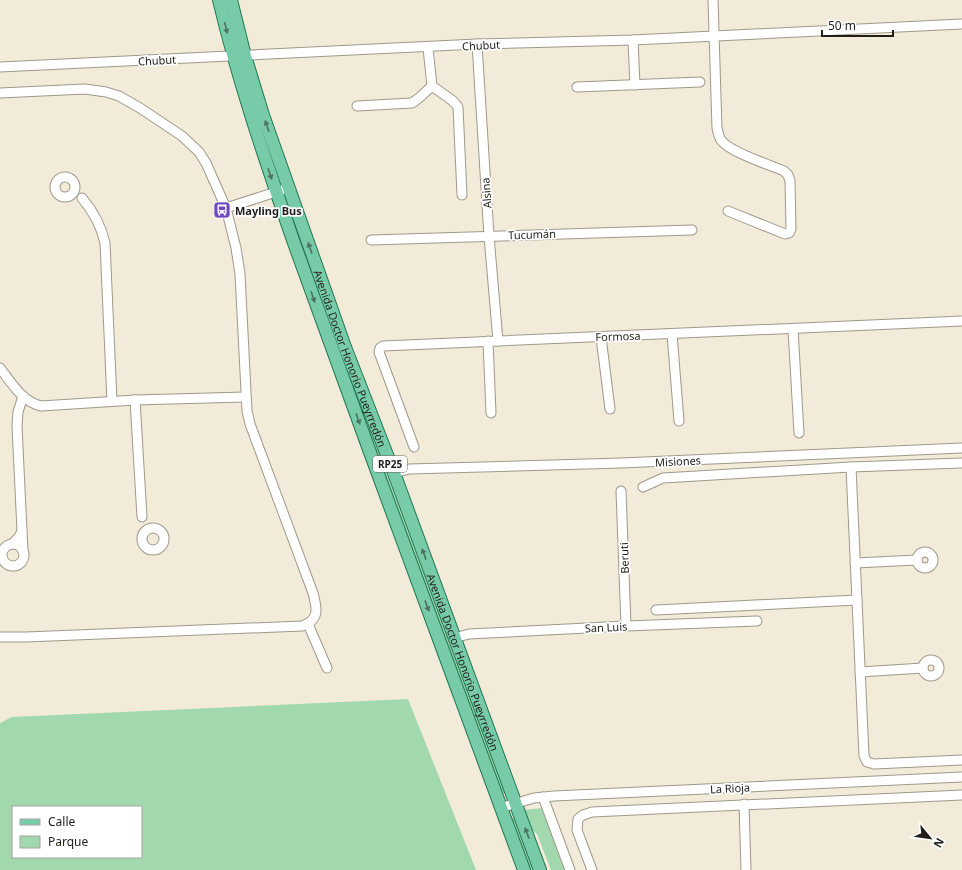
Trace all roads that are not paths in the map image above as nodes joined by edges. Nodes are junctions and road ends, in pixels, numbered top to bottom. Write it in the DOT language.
graph roads {
  1 [pos="219,0"];
  2 [pos="231,0"];
  3 [pos="713,0"];
  4 [pos="962,24"];
  5 [pos="715,35"];
  6 [pos="633,40"];
  7 [pos="477,44"];
  8 [pos="428,48"];
  9 [pos="245,56"];
  10 [pos="233,57"];
  11 [pos="0,68"];
  12 [pos="700,82"];
  13 [pos="635,85"];
  14 [pos="432,86"];
  15 [pos="578,86"];
  16 [pos="0,93"];
  17 [pos="357,106"];
  18 [pos="75,186"];
  19 [pos="289,188"];
  20 [pos="276,192"];
  21 [pos="462,195"];
  22 [pos="68,196"];
  23 [pos="82,198"];
  24 [pos="226,208"];
  25 [pos="728,211"];
  26 [pos="692,230"];
  27 [pos="489,236"];
  28 [pos="371,240"];
  29 [pos="962,321"];
  30 [pos="794,329"];
  31 [pos="672,334"];
  32 [pos="602,337"];
  33 [pos="488,341"];
  34 [pos="498,341"];
  35 [pos="0,368"];
  36 [pos="23,396"];
  37 [pos="245,397"];
  38 [pos="135,400"];
  39 [pos="112,402"];
  40 [pos="610,409"];
  41 [pos="491,413"];
  42 [pos="679,421"];
  43 [pos="799,433"];
  44 [pos="414,447"];
  45 [pos="962,448"];
  46 [pos="962,463"];
  47 [pos="851,467"];
  48 [pos="394,473"];
  49 [pos="643,487"];
  50 [pos="621,491"];
  51 [pos="142,517"];
  52 [pos="153,528"];
  53 [pos="22,531"];
  54 [pos="142,537"];
  55 [pos="12,544"];
  56 [pos="23,552"];
  57 [pos="917,560"];
  58 [pos="855,563"];
  59 [pos="857,600"];
  60 [pos="656,610"];
  61 [pos="757,621"];
  62 [pos="308,624"];
  63 [pos="626,626"];
  64 [pos="0,636"];
  65 [pos="454,638"];
  66 [pos="327,668"];
  67 [pos="923,668"];
  68 [pos="860,672"];
  69 [pos="962,760"];
  70 [pos="962,777"];
  71 [pos="962,795"];
  72 [pos="543,797"];
  73 [pos="516,804"];
  74 [pos="744,804"];
  75 [pos="500,808"];
  76 [pos="524,870"];
  77 [pos="540,870"];
  78 [pos="570,870"];
  79 [pos="592,870"];
  80 [pos="746,870"];
  1 -- 10 [label="main road, Avenida Doctor Honorio Pueyrredón / RP25, one-way"];
  2 -- 9 [label="main road, Avenida Doctor Honorio Pueyrredón / RP25"];
  3 -- 5 [label="street"];
  4 -- 5 [label="street, Chubut"];
  5 -- 6 [label="street, Chubut"];
  5 -- 25 [label="street"];
  6 -- 7 [label="street, Chubut"];
  6 -- 13 [label="street"];
  7 -- 8 [label="street, Chubut"];
  7 -- 27 [label="street, Alsina"];
  8 -- 9 [label="street, Chubut"];
  8 -- 14 [label="street"];
  9 -- 10 [label="street, Chubut"];
  19 -- 9 [label="main road, Avenida Doctor Honorio Pueyrredón / RP25, one-way"];
  10 -- 11 [label="street, Chubut"];
  10 -- 20 [label="main road, Avenida Doctor Honorio Pueyrredón / RP25, one-way"];
  12 -- 13 [label="street"];
  13 -- 15 [label="street"];
  14 -- 17 [label="street"];
  14 -- 21 [label="street"];
  16 -- 24 [label="street"];
  18 -- 22 [label="street"];
  18 -- 22 [label="street"];
  18 -- 23 [label="street"];
  19 -- 20 [label="street"];
  48 -- 19 [label="main road, Avenida Doctor Honorio Pueyrredón / RP25, one-way"];
  20 -- 24 [label="street"];
  20 -- 75 [label="main road, Avenida Doctor Honorio Pueyrredón / RP25, one-way"];
  22 -- 23 [label="street"];
  23 -- 39 [label="street"];
  24 -- 37 [label="street"];
  26 -- 27 [label="street, Tucumán"];
  27 -- 28 [label="street, Tucumán"];
  27 -- 34 [label="street, Alsina"];
  29 -- 30 [label="street, Formosa"];
  30 -- 31 [label="street, Formosa"];
  30 -- 43 [label="street"];
  31 -- 32 [label="street, Formosa"];
  31 -- 42 [label="street"];
  32 -- 34 [label="street, Formosa"];
  32 -- 40 [label="street"];
  33 -- 34 [label="street, Formosa"];
  33 -- 41 [label="street"];
  33 -- 44 [label="street, Formosa"];
  35 -- 36 [label="street"];
  36 -- 39 [label="street"];
  36 -- 53 [label="street"];
  37 -- 38 [label="street"];
  37 -- 62 [label="street"];
  38 -- 39 [label="street"];
  38 -- 51 [label="street"];
  45 -- 48 [label="street, Misiones"];
  46 -- 47 [label="street"];
  47 -- 49 [label="street"];
  47 -- 58 [label="street"];
  65 -- 48 [label="main road, Avenida Doctor Honorio Pueyrredón / RP25, one-way"];
  50 -- 63 [label="street, Beruti"];
  51 -- 52 [label="street"];
  51 -- 54 [label="street"];
  52 -- 54 [label="street"];
  52 -- 54 [label="street"];
  53 -- 55 [label="street"];
  53 -- 56 [label="street"];
  55 -- 56 [label="street"];
  55 -- 56 [label="street"];
  57 -- 58 [label="street"];
  58 -- 59 [label="street"];
  59 -- 60 [label="street"];
  59 -- 68 [label="street"];
  61 -- 63 [label="street, San Luis"];
  62 -- 64 [label="street"];
  62 -- 66 [label="street"];
  63 -- 65 [label="street, San Luis"];
  65 -- 73 [label="main road, Avenida Doctor Honorio Pueyrredón / RP25"];
  67 -- 68 [label="street"];
  68 -- 69 [label="street"];
  70 -- 72 [label="street, La Rioja"];
  71 -- 74 [label="street"];
  72 -- 73 [label="street, La Rioja"];
  72 -- 78 [label="street"];
  73 -- 75 [label="street, La Rioja"];
  77 -- 73 [label="main road, Avenida Doctor Honorio Pueyrredón / RP25, one-way"];
  74 -- 79 [label="street"];
  74 -- 80 [label="street"];
  75 -- 76 [label="main road, Avenida Doctor Honorio Pueyrredón / RP25"];
}
